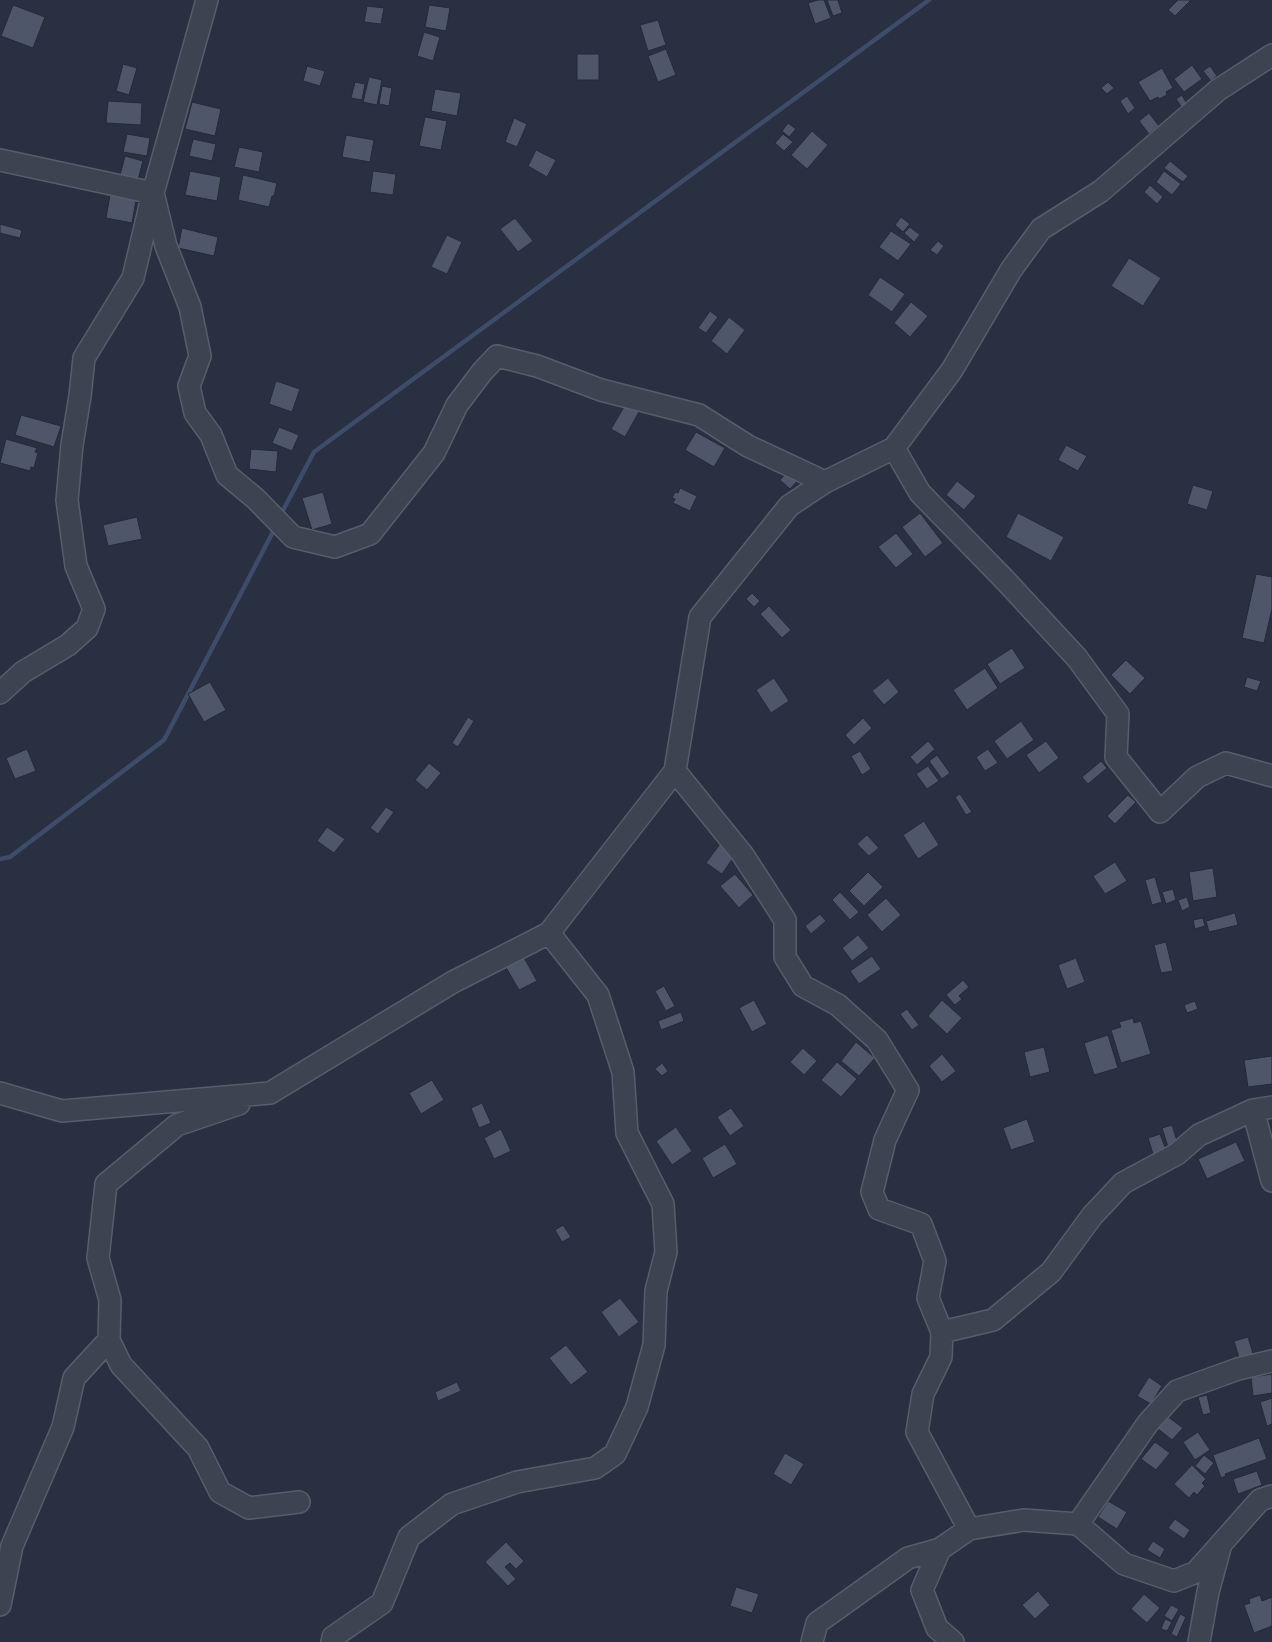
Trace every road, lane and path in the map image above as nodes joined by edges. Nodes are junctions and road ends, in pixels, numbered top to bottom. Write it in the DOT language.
graph roads {
  1 [pos="207,0"];
  2 [pos="1272,54"];
  3 [pos="0,160"];
  4 [pos="153,193"];
  5 [pos="894,448"];
  6 [pos="825,482"];
  7 [pos="0,693"];
  8 [pos="675,771"];
  9 [pos="1272,776"];
  10 [pos="548,933"];
  11 [pos="0,1093"];
  12 [pos="270,1093"];
  13 [pos="1262,1109"];
  14 [pos="1272,1181"];
  15 [pos="942,1332"];
  16 [pos="109,1340"];
  17 [pos="1272,1361"];
  18 [pos="1272,1496"];
  19 [pos="300,1502"];
  20 [pos="1078,1524"];
  21 [pos="969,1529"];
  22 [pos="1221,1544"];
  23 [pos="940,1549"];
  24 [pos="0,1605"];
  25 [pos="332,1642"];
  26 [pos="812,1642"];
  27 [pos="953,1642"];
  28 [pos="1199,1642"];
  1 -- 4 [label="street"];
  2 -- 5 [label="street"];
  3 -- 4 [label="street"];
  4 -- 6 [label="street"];
  4 -- 7 [label="street"];
  5 -- 6 [label="street"];
  5 -- 9 [label="street"];
  6 -- 8 [label="street"];
  8 -- 10 [label="street"];
  8 -- 15 [label="street"];
  10 -- 12 [label="street"];
  10 -- 25 [label="street"];
  11 -- 12 [label="street"];
  12 -- 16 [label="street"];
  13 -- 14 [label="street"];
  13 -- 15 [label="street"];
  15 -- 21 [label="street"];
  16 -- 19 [label="street"];
  16 -- 24 [label="street"];
  17 -- 20 [label="street"];
  18 -- 22 [label="street"];
  20 -- 21 [label="street"];
  20 -- 22 [label="street"];
  21 -- 23 [label="street"];
  22 -- 28 [label="street"];
  23 -- 26 [label="street"];
  23 -- 27 [label="street"];
}
